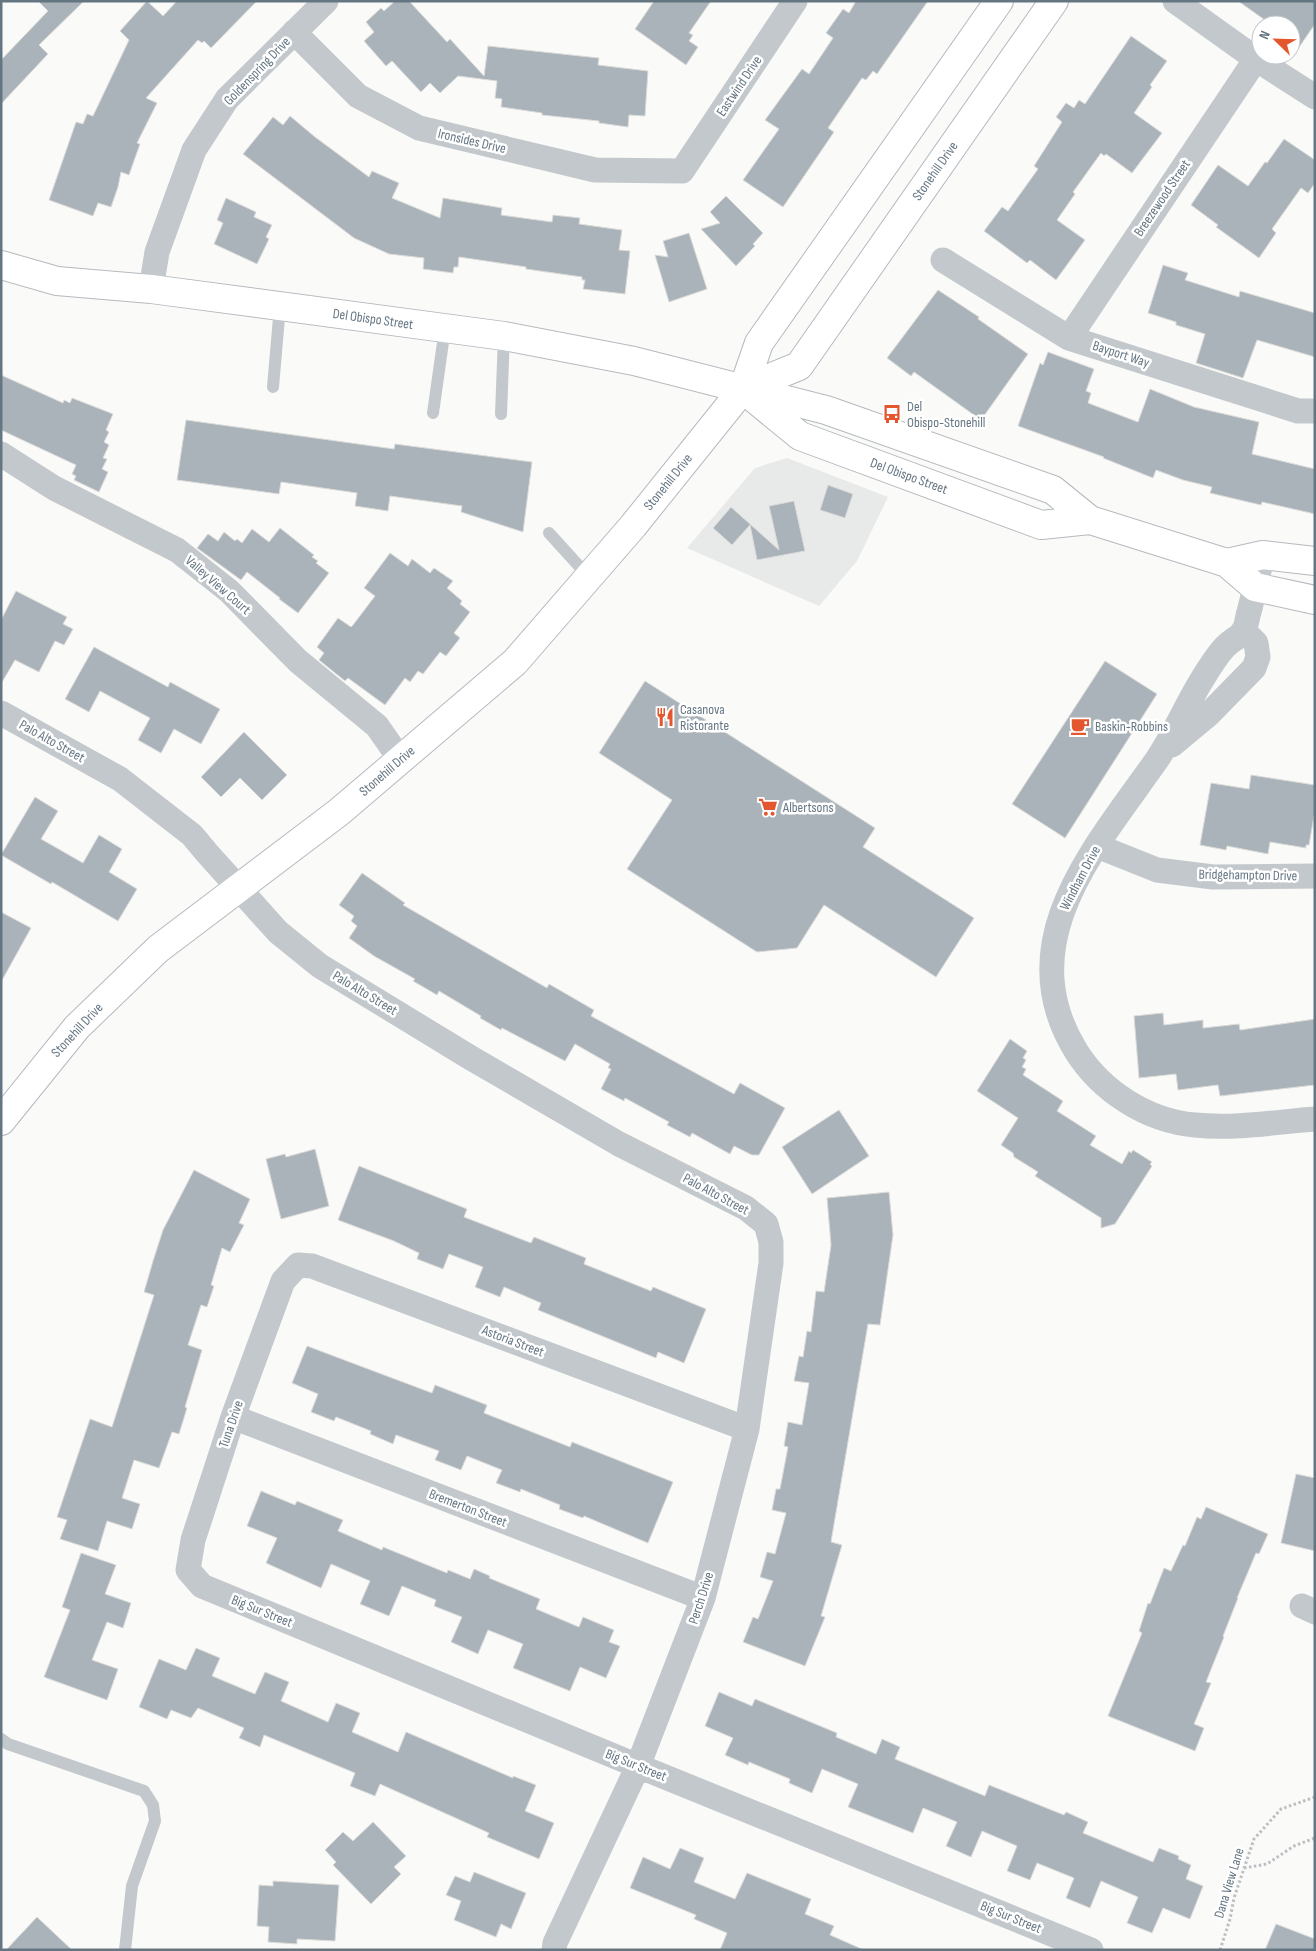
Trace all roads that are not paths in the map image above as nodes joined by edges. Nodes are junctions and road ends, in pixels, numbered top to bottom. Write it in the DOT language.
graph roads {
  1 [pos="326,1"];
  2 [pos="795,1"];
  3 [pos="999,1"];
  4 [pos="1054,1"];
  5 [pos="1175,1"];
  6 [pos="294,32"];
  7 [pos="1251,55"];
  8 [pos="1252,65"];
  9 [pos="1265,65"];
  10 [pos="1315,97"];
  11 [pos="682,171"];
  12 [pos="943,260"];
  13 [pos="1,265"];
  14 [pos="151,289"];
  15 [pos="280,306"];
  16 [pos="445,328"];
  17 [pos="504,336"];
  18 [pos="1068,338"];
  19 [pos="273,387"];
  20 [pos="743,389"];
  21 [pos="1315,411"];
  22 [pos="433,412"];
  23 [pos="501,414"];
  24 [pos="1,454"];
  25 [pos="1090,520"];
  26 [pos="549,533"];
  27 [pos="1263,555"];
  28 [pos="1315,561"];
  29 [pos="1227,563"];
  30 [pos="589,577"];
  31 [pos="1255,587"];
  32 [pos="1315,600"];
  33 [pos="1244,631"];
  34 [pos="1,713"];
  35 [pos="1162,753"];
  36 [pos="400,760"];
  37 [pos="1097,846"];
  38 [pos="1315,876"];
  39 [pos="240,888"];
  40 [pos="1315,1119"];
  41 [pos="1,1121"];
  42 [pos="766,1224"];
  43 [pos="283,1281"];
  44 [pos="233,1417"];
  45 [pos="747,1430"];
  46 [pos="188,1570"];
  47 [pos="703,1598"];
  48 [pos="1,1739"];
  49 [pos="638,1766"];
  50 [pos="125,1950"];
  51 [pos="554,1950"];
  52 [pos="1091,1950"];
  1 -- 6 [label="street, Goldenspring Drive"];
  2 -- 11 [label="street, Eastwind Drive"];
  3 -- 20 [label="main road, Stonehill Drive"];
  4 -- 20 [label="main road, Stonehill Drive"];
  5 -- 7 [label="street"];
  6 -- 11 [label="street, Ironsides Drive"];
  6 -- 14 [label="street, Goldenspring Drive"];
  8 -- 18 [label="street, Breezewood Street"];
  9 -- 10 [label="street"];
  12 -- 18 [label="street, Bayport Way"];
  13 -- 14 [label="main road, Del Obispo Street"];
  14 -- 15 [label="main road, Del Obispo Street"];
  15 -- 16 [label="main road, Del Obispo Street"];
  15 -- 19 [label="lane"];
  16 -- 17 [label="main road, Del Obispo Street"];
  16 -- 22 [label="lane"];
  17 -- 20 [label="main road, Del Obispo Street"];
  17 -- 23 [label="lane"];
  18 -- 21 [label="street, Bayport Way"];
  20 -- 25 [label="main road, Del Obispo Street"];
  20 -- 25 [label="main road, Del Obispo Street"];
  20 -- 30 [label="main road, Stonehill Drive"];
  24 -- 36 [label="street, Valley View Court"];
  25 -- 29 [label="main road, Del Obispo Street"];
  26 -- 30 [label="lane"];
  27 -- 28 [label="main road, Del Obispo Street"];
  27 -- 29 [label="main road, Del Obispo Street"];
  27 -- 31 [label="street"];
  29 -- 31 [label="main road, Del Obispo Street"];
  30 -- 36 [label="main road, Stonehill Drive"];
  31 -- 32 [label="main road, Del Obispo Street"];
  31 -- 33 [label="street"];
  33 -- 35 [label="street, Windham Drive"];
  33 -- 35 [label="street, Windham Drive"];
  34 -- 39 [label="street, Palo Alto Street"];
  35 -- 37 [label="street, Windham Drive"];
  36 -- 39 [label="main road, Stonehill Drive"];
  37 -- 38 [label="street, Bridgehampton Drive"];
  37 -- 40 [label="street, Windham Drive"];
  39 -- 41 [label="main road, Stonehill Drive"];
  39 -- 42 [label="street, Palo Alto Street"];
  42 -- 45 [label="street, Perch Drive"];
  43 -- 44 [label="street, Tuna Drive"];
  43 -- 45 [label="street, Astoria Street"];
  44 -- 46 [label="street, Tuna Drive"];
  44 -- 47 [label="street, Bremerton Street"];
  45 -- 47 [label="street, Perch Drive"];
  46 -- 49 [label="street, Big Sur Street"];
  47 -- 49 [label="street, Perch Drive"];
  48 -- 50 [label="lane"];
  49 -- 51 [label="street, Perch Drive"];
  49 -- 52 [label="street, Big Sur Street"];
}
